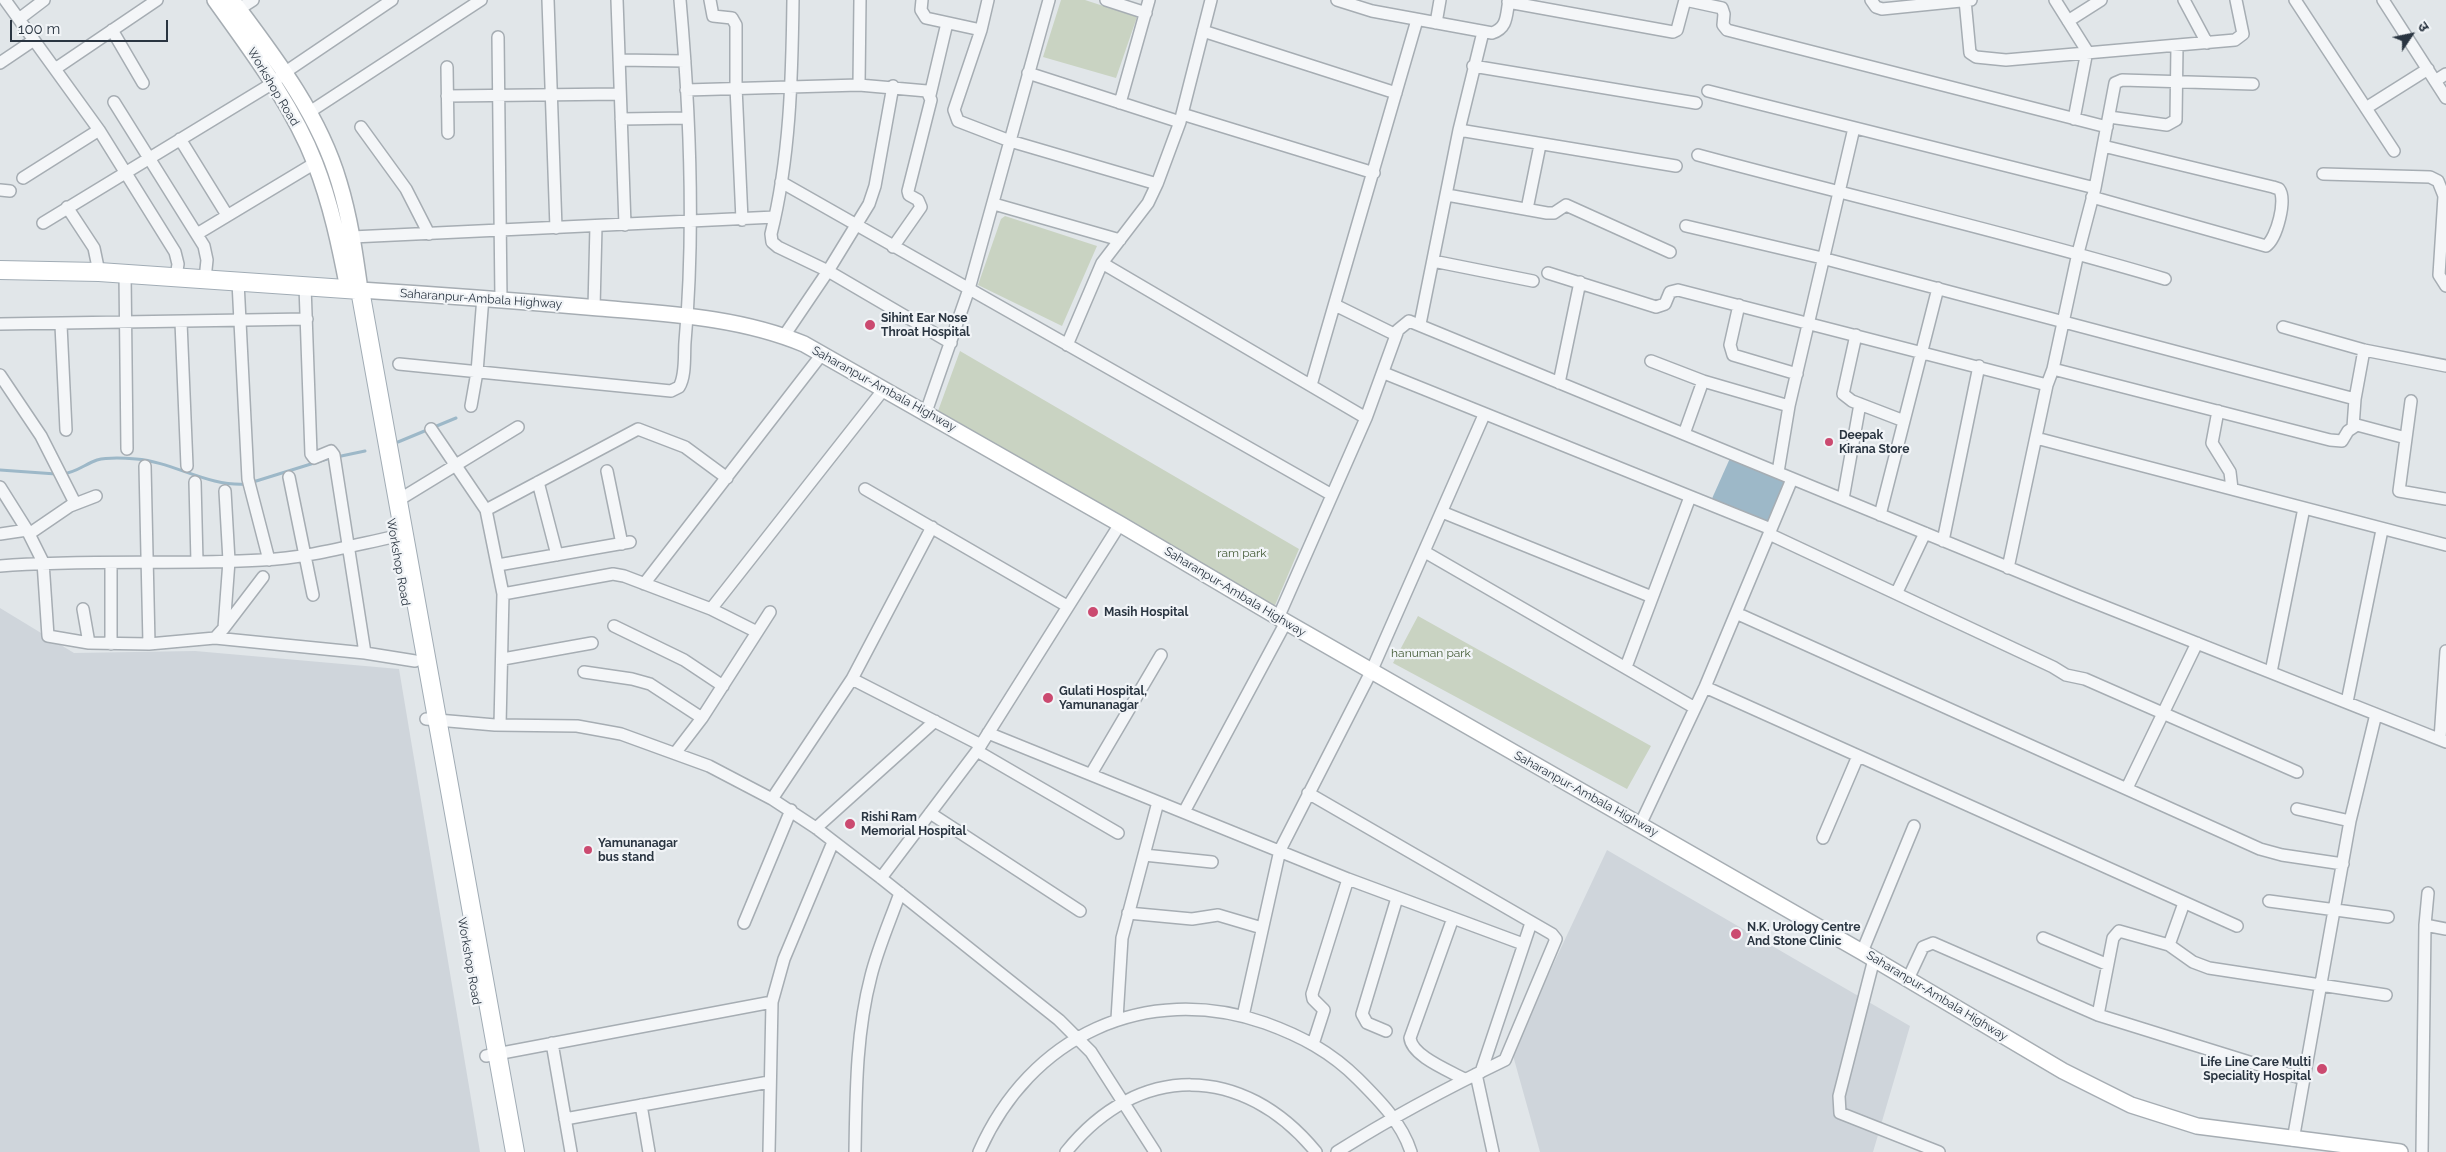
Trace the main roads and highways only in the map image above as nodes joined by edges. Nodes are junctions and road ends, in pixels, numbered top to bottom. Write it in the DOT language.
graph roads {
  1 [pos="215,0"];
  2 [pos="236,5"];
  3 [pos="279,78"];
  4 [pos="0,270"];
  5 [pos="354,290"];
  6 [pos="431,719"];
  7 [pos="492,1055"];
  8 [pos="2313,1147"];
  9 [pos="2329,1148"];
  10 [pos="503,1152"];
  11 [pos="515,1152"];
  12 [pos="2400,1152"];
  1 -- 3 [label="main road, Workshop Road"];
  2 -- 3 [label="main road, Workshop Road"];
  3 -- 5 [label="main road, Workshop Road"];
  3 -- 5 [label="main road, Workshop Road"];
  4 -- 5 [label="main road, Saharanpur-Ambala Highway"];
  5 -- 6 [label="main road, Workshop Road"];
  5 -- 6 [label="main road, Workshop Road"];
  5 -- 8 [label="main road, Saharanpur-Ambala Highway"];
  6 -- 7 [label="main road, Workshop Road"];
  7 -- 10 [label="main road, Workshop Road"];
  7 -- 11 [label="main road, Workshop Road"];
  8 -- 9 [label="main road, Saharanpur-Ambala Highway"];
  9 -- 12 [label="main road, Saharanpur-Ambala Highway"];
}
